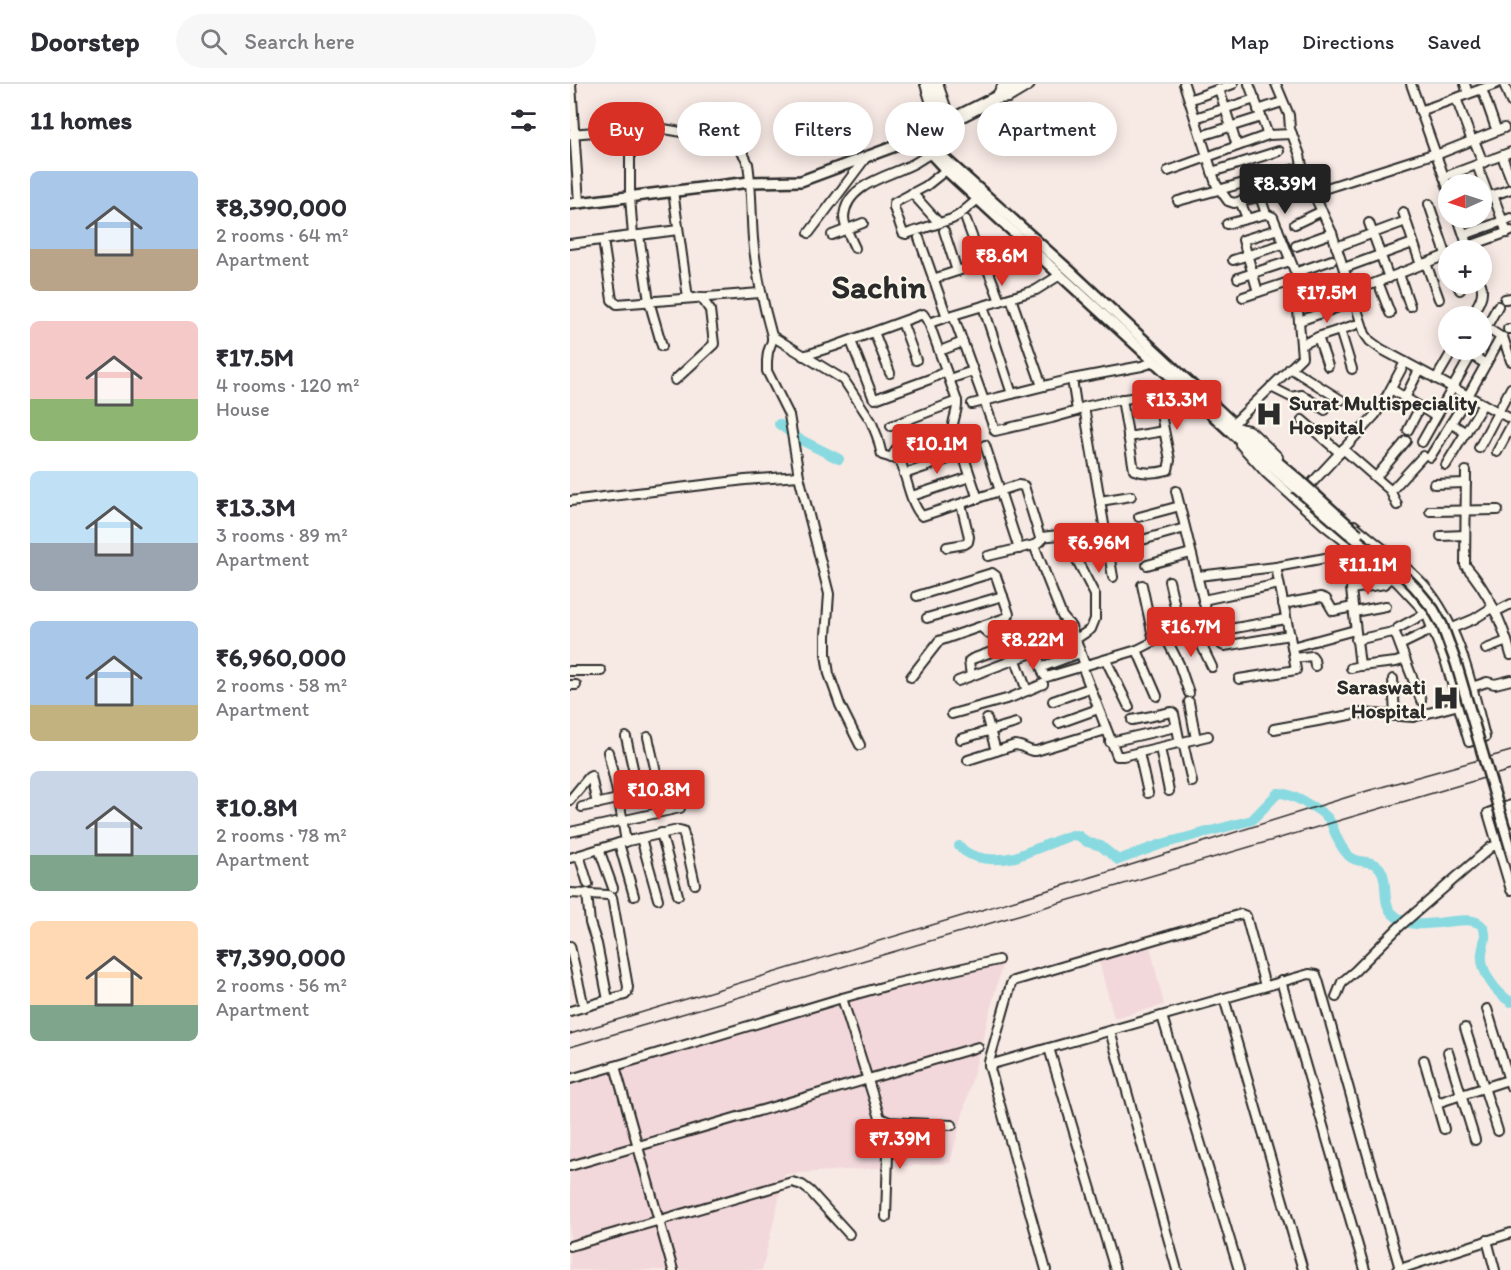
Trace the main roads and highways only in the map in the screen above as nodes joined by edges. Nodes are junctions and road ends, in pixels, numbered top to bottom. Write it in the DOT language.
graph roads {
  1 [pos="927,84"];
  2 [pos="936,84"];
  3 [pos="1008,84"];
  4 [pos="1028,84"];
  5 [pos="998,97"];
  6 [pos="935,102"];
  7 [pos="940,102"];
  8 [pos="965,114"];
  9 [pos="885,149"];
  10 [pos="934,156"];
  11 [pos="942,156"];
  12 [pos="574,203"];
  13 [pos="1063,273"];
  14 [pos="1104,310"];
  15 [pos="1164,364"];
  16 [pos="1233,428"];
  17 [pos="1298,484"];
  18 [pos="1511,830"];
  19 [pos="1511,850"];
  1 -- 6 [label="highway"];
  2 -- 7 [label="highway"];
  3 -- 5 [label="highway"];
  4 -- 5 [label="highway"];
  5 -- 8 [label="highway"];
  9 -- 12 [label="main road"];
  10 -- 13 [label="main road"];
  11 -- 13 [label="main road"];
  13 -- 14 [label="main road"];
  14 -- 15 [label="main road"];
  14 -- 15 [label="main road"];
  15 -- 16 [label="main road"];
  15 -- 16 [label="main road"];
  16 -- 17 [label="main road"];
  17 -- 18 [label="main road, bridge"];
  17 -- 19 [label="main road, bridge"];
}
